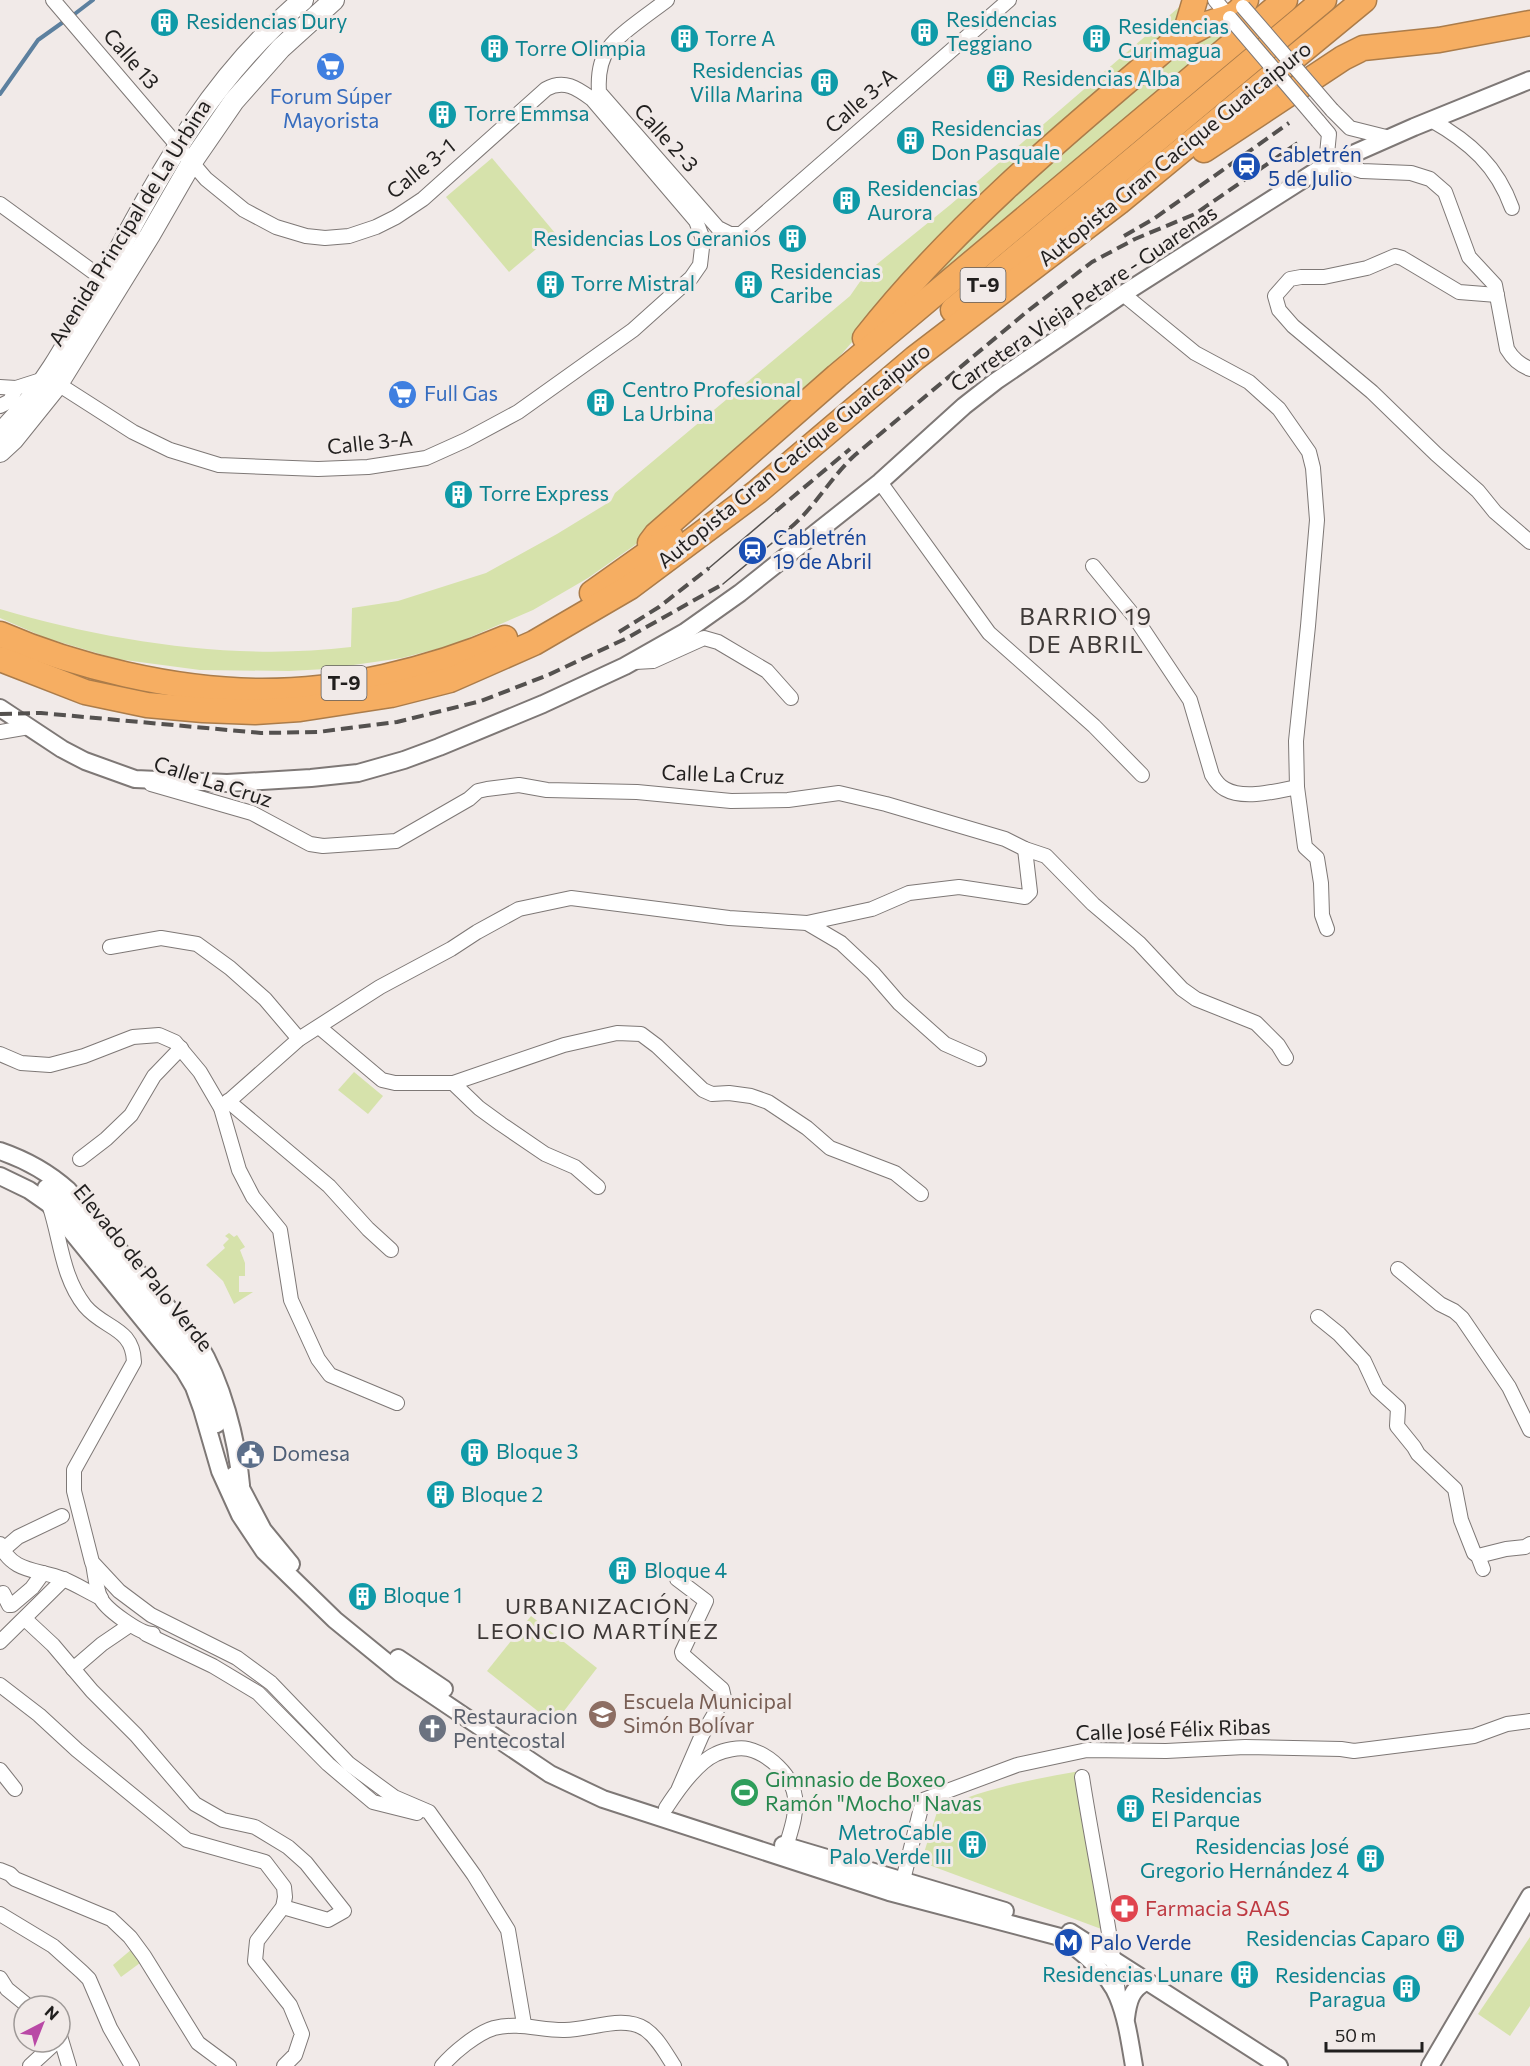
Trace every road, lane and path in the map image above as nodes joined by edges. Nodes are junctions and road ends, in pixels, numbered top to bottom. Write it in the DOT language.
graph roads {
  1 [pos="53,0"];
  2 [pos="303,0"];
  3 [pos="334,0"];
  4 [pos="667,0"];
  5 [pos="1009,0"];
  6 [pos="1195,0"];
  7 [pos="1285,0"];
  8 [pos="1324,0"];
  9 [pos="1364,0"];
  10 [pos="1234,5"];
  11 [pos="1530,23"];
  12 [pos="1177,39"];
  13 [pos="1530,80"];
  14 [pos="1431,120"];
  15 [pos="1390,138"];
  16 [pos="177,146"];
  17 [pos="192,162"];
  18 [pos="1328,165"];
  19 [pos="0,204"];
  20 [pos="1512,208"];
  21 [pos="1085,229"];
  22 [pos="741,234"];
  23 [pos="703,249"];
  24 [pos="103,279"];
  25 [pos="1123,294"];
  26 [pos="1497,295"];
  27 [pos="1530,369"];
  28 [pos="837,376"];
  29 [pos="51,382"];
  30 [pos="0,387"];
  31 [pos="16,388"];
  32 [pos="0,406"];
  33 [pos="0,433"];
  34 [pos="0,452"];
  35 [pos="880,482"];
  36 [pos="1530,542"];
  37 [pos="635,562"];
  38 [pos="1093,566"];
  39 [pos="0,634"];
  40 [pos="0,659"];
  41 [pos="632,662"];
  42 [pos="791,698"];
  43 [pos="0,708"];
  44 [pos="29,727"];
  45 [pos="0,732"];
  46 [pos="1142,775"];
  47 [pos="135,779"];
  48 [pos="1297,787"];
  49 [pos="1025,849"];
  50 [pos="807,923"];
  51 [pos="1326,929"];
  52 [pos="110,946"];
  53 [pos="319,1027"];
  54 [pos="299,1039"];
  55 [pos="181,1048"];
  56 [pos="0,1054"];
  57 [pos="1286,1058"];
  58 [pos="979,1059"];
  59 [pos="453,1083"];
  60 [pos="225,1105"];
  61 [pos="0,1151"];
  62 [pos="80,1159"];
  63 [pos="0,1166"];
  64 [pos="0,1176"];
  65 [pos="598,1187"];
  66 [pos="921,1194"];
  67 [pos="49,1204"];
  68 [pos="391,1250"];
  69 [pos="1398,1269"];
  70 [pos="1318,1317"];
  71 [pos="397,1403"];
  72 [pos="1530,1430"];
  73 [pos="237,1494"];
  74 [pos="62,1516"];
  75 [pos="1530,1544"];
  76 [pos="2,1552"];
  77 [pos="1478,1556"];
  78 [pos="92,1562"];
  79 [pos="1483,1569"];
  80 [pos="42,1573"];
  81 [pos="63,1579"];
  82 [pos="677,1579"];
  83 [pos="3,1593"];
  84 [pos="101,1599"];
  85 [pos="25,1619"];
  86 [pos="130,1625"];
  87 [pos="146,1634"];
  88 [pos="191,1634"];
  89 [pos="0,1642"];
  90 [pos="73,1669"];
  91 [pos="0,1685"];
  92 [pos="1530,1721"];
  93 [pos="0,1770"];
  94 [pos="1082,1777"];
  95 [pos="679,1788"];
  96 [pos="15,1789"];
  97 [pos="666,1808"];
  98 [pos="434,1818"];
  99 [pos="786,1847"];
  100 [pos="0,1870"];
  101 [pos="903,1880"];
  102 [pos="889,1892"];
  103 [pos="1530,1896"];
  104 [pos="283,1908"];
  105 [pos="0,1914"];
  106 [pos="1114,1960"];
  107 [pos="0,1978"];
  108 [pos="1146,1982"];
  109 [pos="13,1994"];
  110 [pos="1118,1995"];
  111 [pos="1125,2021"];
  112 [pos="524,2024"];
  113 [pos="43,2054"];
  114 [pos="30,2066"];
  115 [pos="132,2066"];
  116 [pos="229,2066"];
  117 [pos="284,2066"];
  118 [pos="442,2066"];
  119 [pos="674,2066"];
  120 [pos="1134,2066"];
  121 [pos="1279,2066"];
  122 [pos="1430,2066"];
  1 -- 16 [label="street, Calle 13"];
  2 -- 16 [label="main road, Avenida Principal de La Urbina"];
  3 -- 17 [label="main road, Avenida Principal de La Urbina"];
  4 -- 22 [label="street, Calle 2-3"];
  5 -- 22 [label="street, Calle 3-A"];
  6 -- 12 [label="highway"];
  7 -- 28 [label="highway"];
  8 -- 37 [label="highway, Autopista Gran Cacique Guaicaipuro / T-9"];
  9 -- 21 [label="highway, Autopista Gran Cacique Guaicaipuro / T-9"];
  10 -- 12 [label="highway"];
  10 -- 15 [label="street, bridge"];
  10 -- 18 [label="street, bridge"];
  11 -- 21 [label="highway"];
  12 -- 28 [label="highway"];
  13 -- 14 [label="street, Carretera Vieja Petare - Guarenas"];
  14 -- 15 [label="street, Carretera Vieja Petare - Guarenas"];
  14 -- 20 [label="street"];
  15 -- 18 [label="street, Carretera Vieja Petare - Guarenas"];
  16 -- 17 [label="street, Calle 13"];
  16 -- 24 [label="main road, Avenida Principal de La Urbina"];
  17 -- 23 [label="street, Calle 3-1"];
  17 -- 29 [label="main road, Avenida Principal de La Urbina"];
  18 -- 25 [label="street, Carretera Vieja Petare - Guarenas"];
  18 -- 26 [label="street"];
  19 -- 24 [label="street"];
  21 -- 40 [label="highway, Autopista Gran Cacique Guaicaipuro / T-9"];
  23 -- 29 [label="street, Calle 3-A"];
  24 -- 29 [label="main road, Avenida Principal de La Urbina"];
  25 -- 35 [label="street, Carretera Vieja Petare - Guarenas"];
  25 -- 48 [label="street"];
  26 -- 27 [label="street"];
  26 -- 36 [label="street"];
  28 -- 37 [label="highway"];
  29 -- 31 [label="street"];
  29 -- 33 [label="main road, Avenida Principal de La Urbina"];
  29 -- 34 [label="main road, Avenida Principal de La Urbina"];
  30 -- 31 [label="street"];
  31 -- 32 [label="street"];
  35 -- 41 [label="street, Carretera Vieja Petare - Guarenas"];
  35 -- 46 [label="street"];
  37 -- 39 [label="highway, Autopista Gran Cacique Guaicaipuro / T-9"];
  38 -- 48 [label="street"];
  41 -- 42 [label="street"];
  41 -- 47 [label="street, Carretera Vieja Petare - Guarenas"];
  43 -- 44 [label="street, Carretera Vieja Petare - Guarenas"];
  44 -- 45 [label="street"];
  44 -- 47 [label="street, Carretera Vieja Petare - Guarenas"];
  47 -- 49 [label="street, Calle La Cruz"];
  48 -- 51 [label="street"];
  49 -- 50 [label="street"];
  49 -- 57 [label="street, Calle La Cruz"];
  50 -- 53 [label="street"];
  50 -- 58 [label="street"];
  52 -- 54 [label="street"];
  53 -- 54 [label="street"];
  53 -- 59 [label="street"];
  54 -- 60 [label="street"];
  55 -- 56 [label="street"];
  55 -- 60 [label="street"];
  55 -- 62 [label="street"];
  59 -- 65 [label="street"];
  59 -- 66 [label="street"];
  60 -- 68 [label="street"];
  60 -- 71 [label="street"];
  61 -- 73 [label="street"];
  63 -- 73 [label="street, Elevado de Palo Verde"];
  64 -- 67 [label="street"];
  67 -- 73 [label="street"];
  67 -- 78 [label="street"];
  69 -- 72 [label="street"];
  70 -- 77 [label="street"];
  73 -- 97 [label="street"];
  73 -- 102 [label="street"];
  74 -- 76 [label="street"];
  75 -- 77 [label="street"];
  76 -- 80 [label="street"];
  77 -- 79 [label="street"];
  78 -- 84 [label="street"];
  78 -- 88 [label="street"];
  80 -- 81 [label="street"];
  80 -- 83 [label="street"];
  81 -- 84 [label="street"];
  81 -- 85 [label="street"];
  82 -- 95 [label="street"];
  84 -- 86 [label="street"];
  85 -- 89 [label="street"];
  85 -- 90 [label="street"];
  86 -- 87 [label="street"];
  86 -- 90 [label="street"];
  87 -- 88 [label="street"];
  87 -- 98 [label="street"];
  88 -- 98 [label="street"];
  90 -- 104 [label="street"];
  91 -- 104 [label="street"];
  92 -- 101 [label="street, Calle José Félix Ribas"];
  93 -- 96 [label="street"];
  94 -- 106 [label="street"];
  95 -- 97 [label="street"];
  95 -- 99 [label="street"];
  97 -- 99 [label="street"];
  98 -- 112 [label="street"];
  99 -- 101 [label="street"];
  100 -- 116 [label="street"];
  101 -- 102 [label="street"];
  101 -- 106 [label="street"];
  102 -- 110 [label="street"];
  103 -- 122 [label="street"];
  104 -- 117 [label="street"];
  105 -- 115 [label="street"];
  106 -- 108 [label="street"];
  106 -- 110 [label="street"];
  107 -- 109 [label="street"];
  108 -- 111 [label="street"];
  108 -- 121 [label="street"];
  110 -- 111 [label="street"];
  111 -- 120 [label="street"];
  112 -- 118 [label="street"];
  112 -- 119 [label="street"];
  113 -- 114 [label="street"];
}
